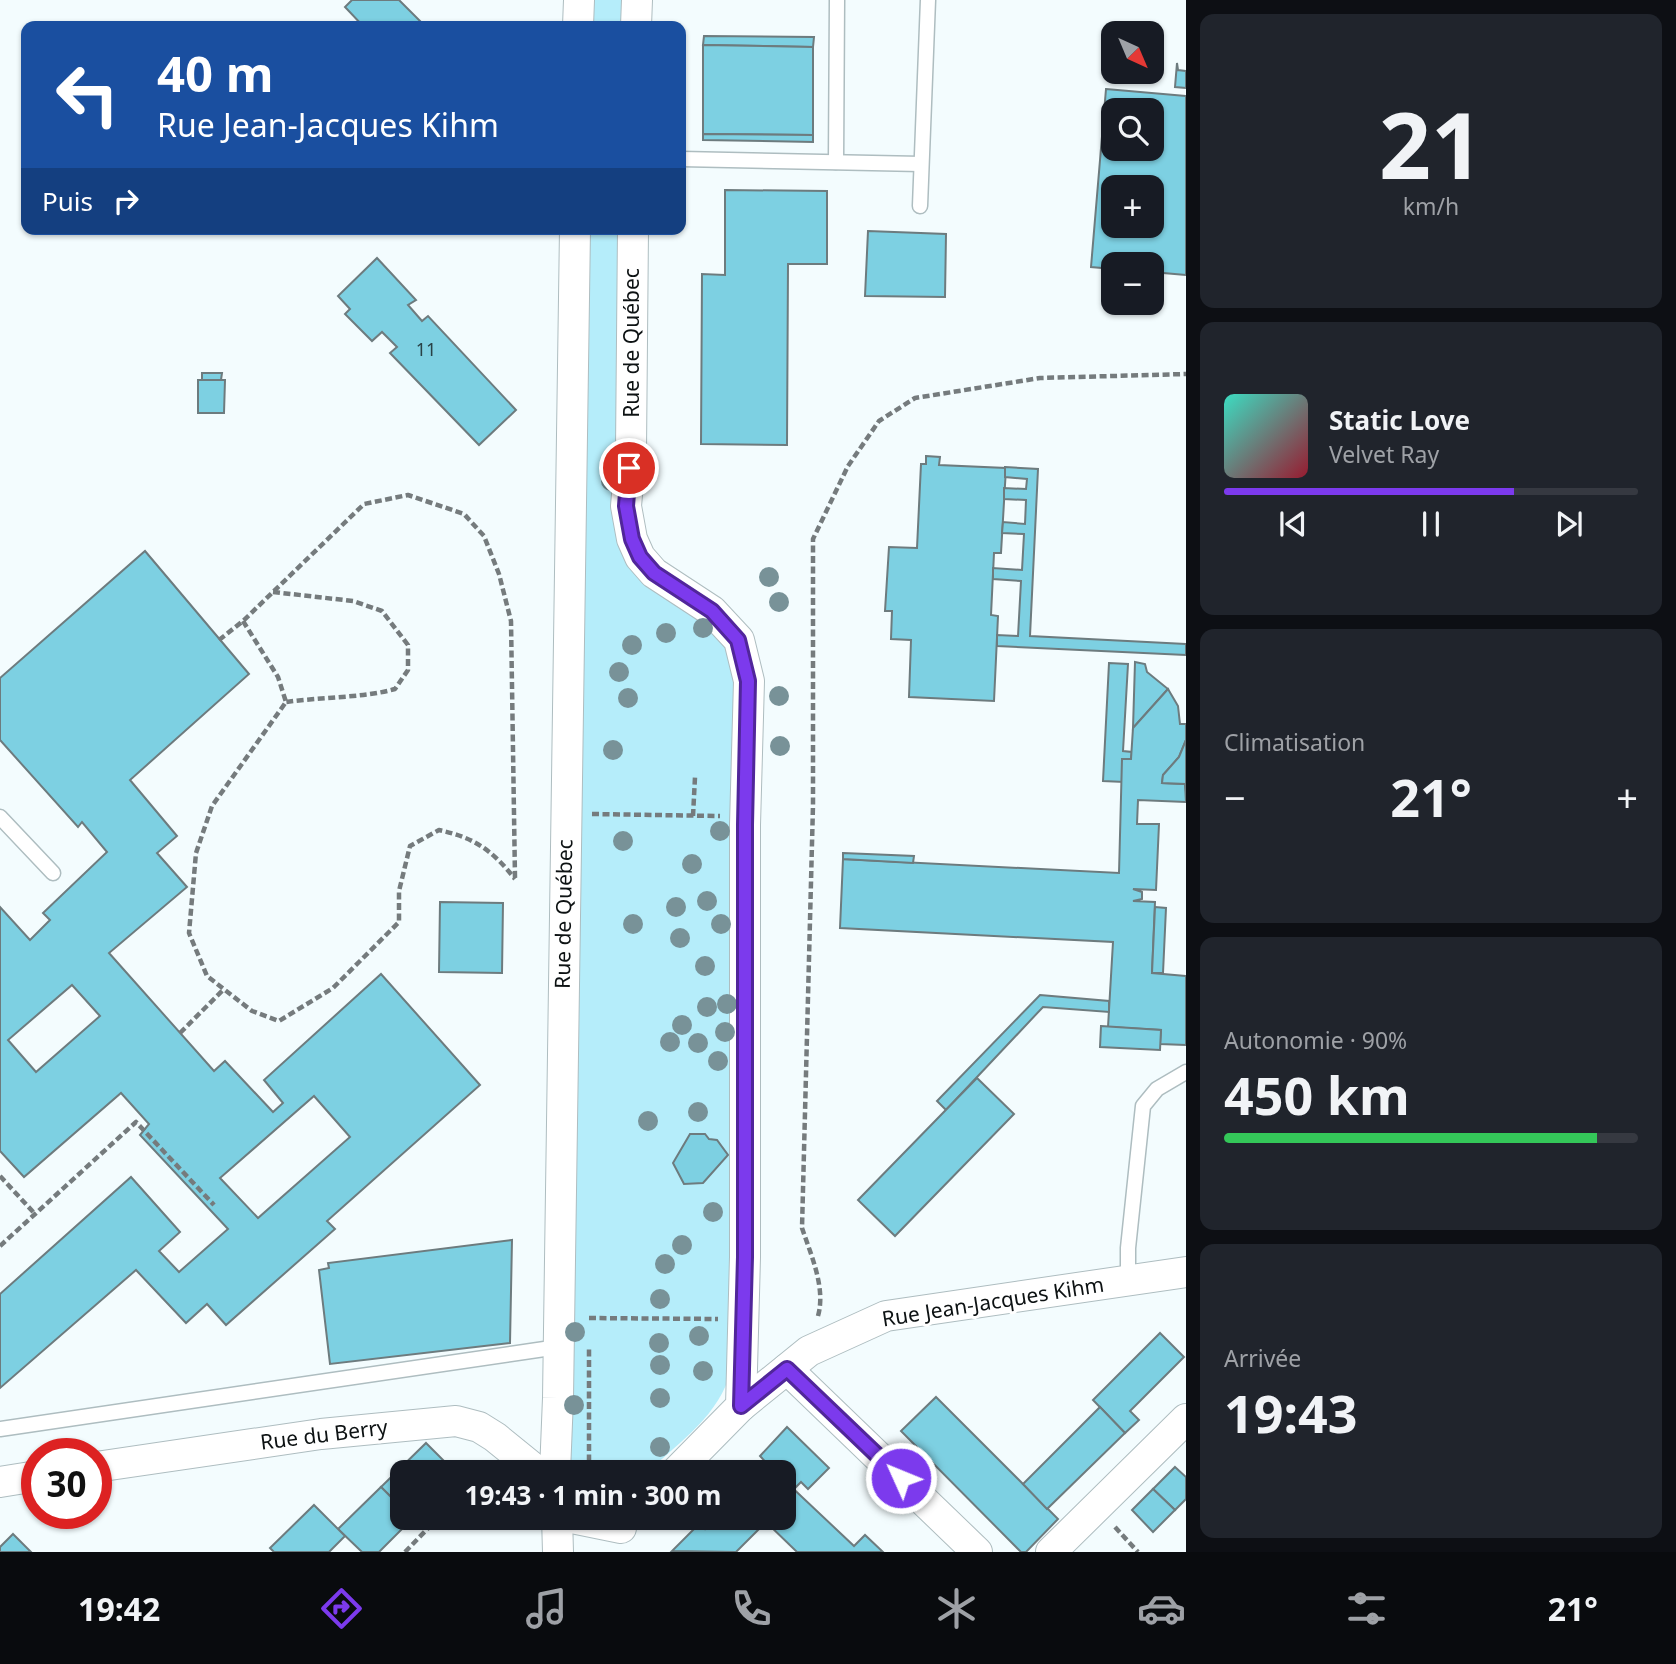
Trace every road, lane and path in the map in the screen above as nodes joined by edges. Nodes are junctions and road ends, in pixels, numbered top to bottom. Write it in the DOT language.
graph roads {
  1 [pos="579,0"];
  2 [pos="637,0"];
  3 [pos="837,0"];
  4 [pos="928,0"];
  5 [pos="578,21"];
  6 [pos="636,21"];
  7 [pos="686,159"];
  8 [pos="836,162"];
  9 [pos="921,164"];
  10 [pos="920,206"];
  11 [pos="575,235"];
  12 [pos="633,235"];
  13 [pos="1186,374"];
  14 [pos="273,592"];
  15 [pos="243,621"];
  16 [pos="219,639"];
  17 [pos="286,702"];
  18 [pos="695,777"];
  19 [pos="587,814"];
  20 [pos="693,816"];
  21 [pos="745,816"];
  22 [pos="0,817"];
  23 [pos="53,873"];
  24 [pos="224,989"];
  25 [pos="180,1033"];
  26 [pos="1186,1072"];
  27 [pos="0,1176"];
  28 [pos="214,1205"];
  29 [pos="35,1214"];
  30 [pos="0,1246"];
  31 [pos="1186,1272"];
  32 [pos="1128,1280"];
  33 [pos="589,1318"];
  34 [pos="744,1319"];
  35 [pos="558,1347"];
  36 [pos="798,1360"];
  37 [pos="741,1406"];
  38 [pos="1186,1419"];
  39 [pos="0,1429"];
  40 [pos="523,1460"];
  41 [pos="555,1460"];
  42 [pos="689,1460"];
  43 [pos="112,1465"];
  44 [pos="21,1479"];
  45 [pos="0,1482"];
  46 [pos="426,1530"];
  47 [pos="557,1530"];
  48 [pos="405,1552"];
  49 [pos="558,1552"];
  50 [pos="976,1552"];
  51 [pos="1051,1552"];
  1 -- 5 [label="street"];
  2 -- 6 [label="street"];
  3 -- 8 [label="lane"];
  4 -- 9 [label="lane"];
  7 -- 8 [label="lane"];
  8 -- 9 [label="lane"];
  9 -- 10 [label="lane"];
  11 -- 35 [label="street, Rue de Québec"];
  12 -- 21 [label="street, Rue de Québec"];
  13 -- 36 [label="path"];
  14 -- 15 [label="path"];
  14 -- 17 [label="path"];
  14 -- 24 [label="path"];
  15 -- 16 [label="path"];
  15 -- 17 [label="path"];
  17 -- 24 [label="path"];
  18 -- 20 [label="path"];
  19 -- 20 [label="path"];
  20 -- 21 [label="path"];
  21 -- 34 [label="street, Rue de Québec"];
  22 -- 23 [label="lane"];
  24 -- 25 [label="path"];
  26 -- 32 [label="lane"];
  27 -- 29 [label="path"];
  28 -- 29 [label="path"];
  29 -- 30 [label="path"];
  31 -- 32 [label="street, Rue Jean-Jacques Kihm"];
  32 -- 36 [label="street, Rue Jean-Jacques Kihm"];
  33 -- 34 [label="path"];
  34 -- 37 [label="street, Rue de Québec"];
  35 -- 39 [label="lane"];
  35 -- 41 [label="street, Rue de Québec"];
  36 -- 37 [label="street, Rue Jean-Jacques Kihm"];
  36 -- 50 [label="street"];
  37 -- 42 [label="street"];
  38 -- 51 [label="street"];
  40 -- 43 [label="street, Rue du Berry"];
  44 -- 45 [label="street"];
  46 -- 48 [label="path"];
  47 -- 49 [label="street"];
}
